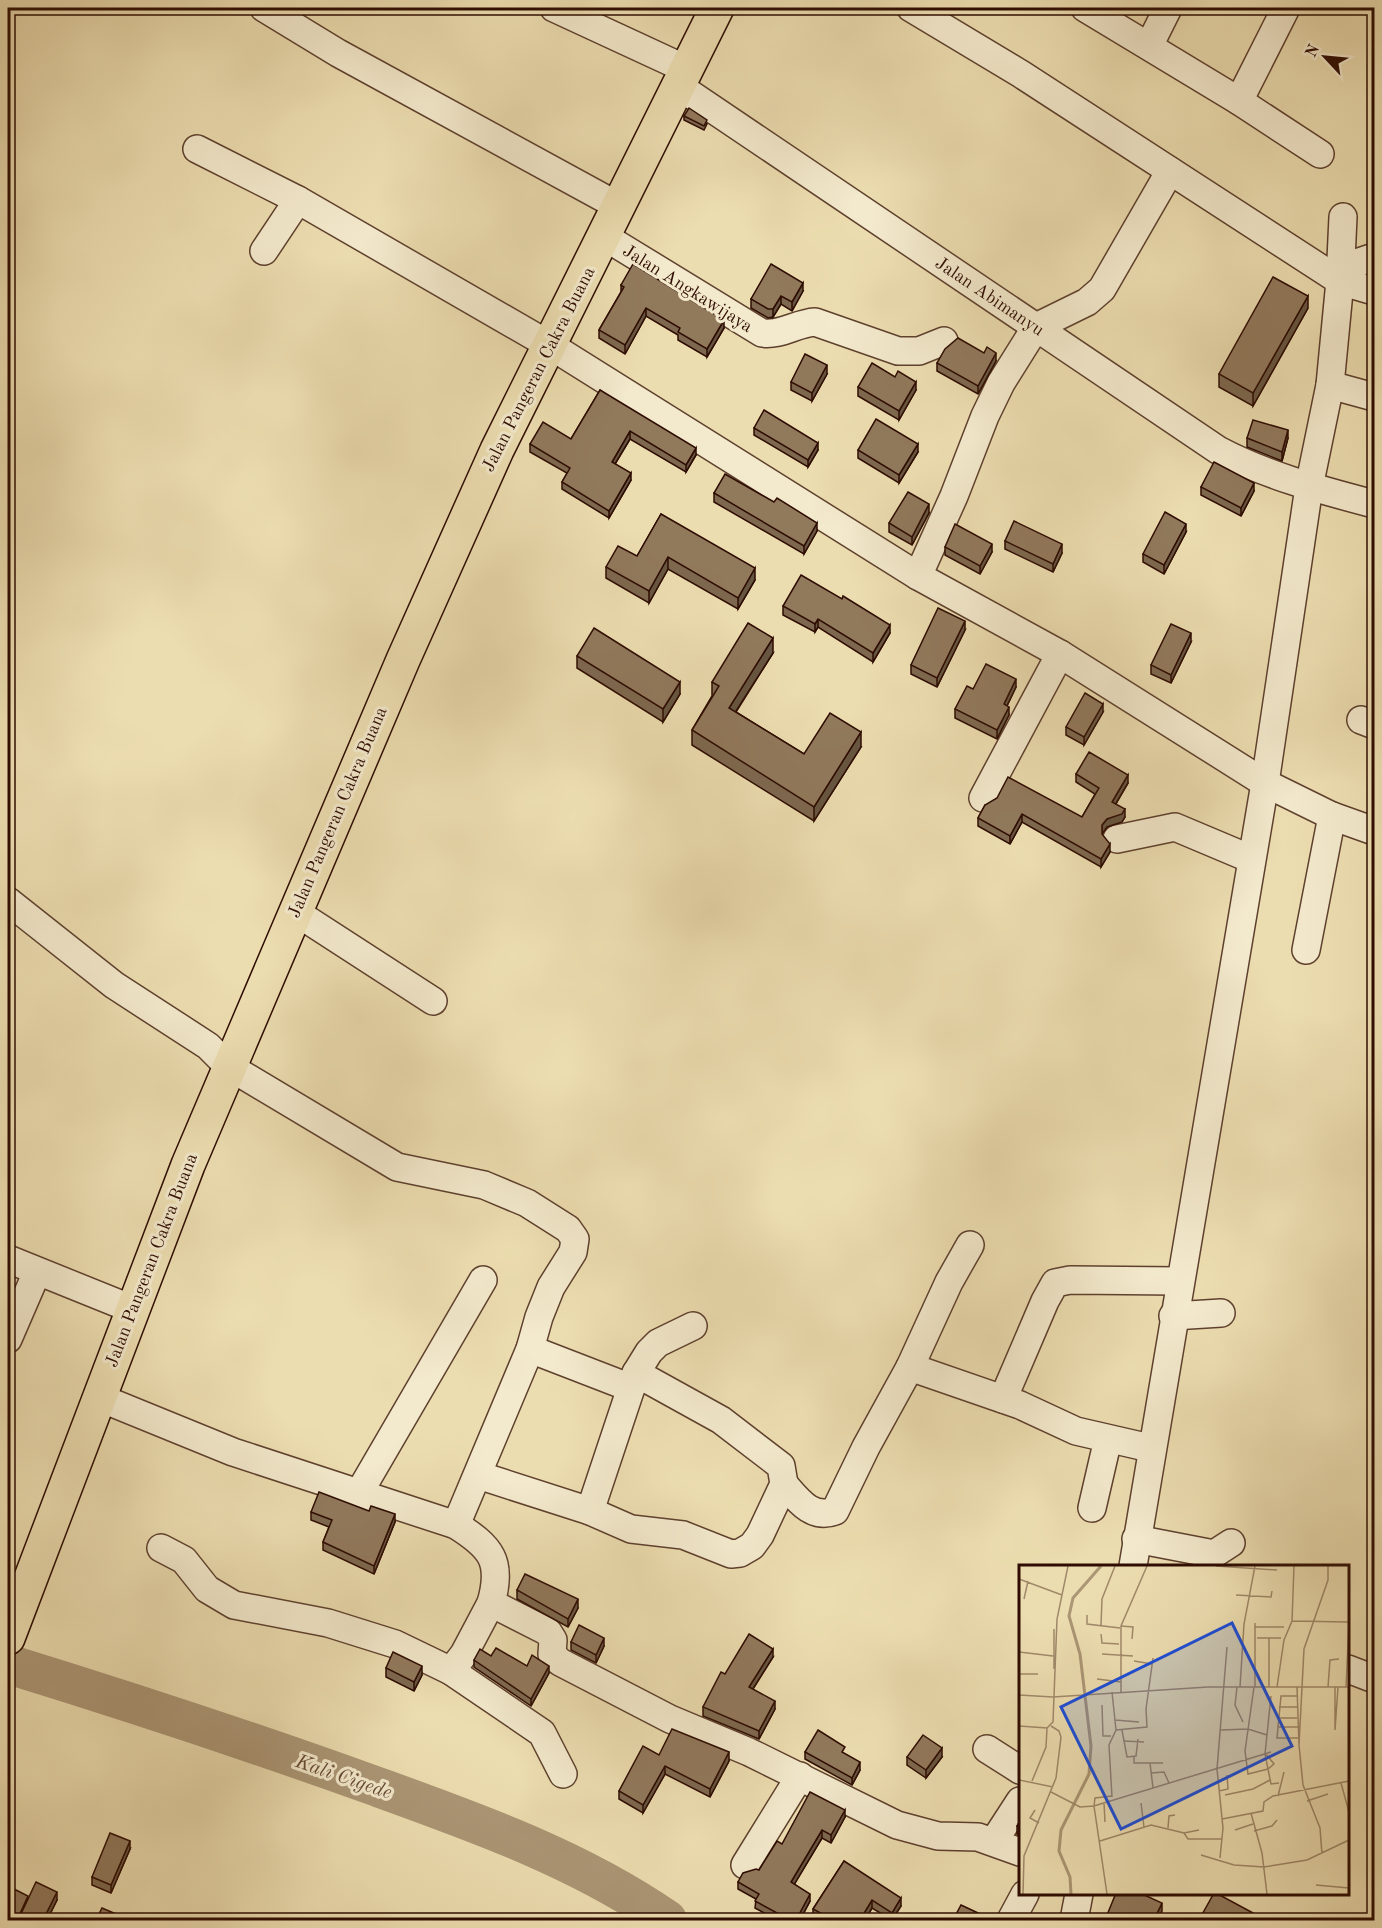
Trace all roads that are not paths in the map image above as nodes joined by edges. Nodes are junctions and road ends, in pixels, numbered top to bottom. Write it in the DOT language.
graph roads {
  1 [pos="264,8"];
  2 [pos="554,8"];
  3 [pos="717,8"];
  4 [pos="911,8"];
  5 [pos="1085,8"];
  6 [pos="1168,8"];
  7 [pos="1286,8"];
  8 [pos="1149,46"];
  9 [pos="684,78"];
  10 [pos="1239,101"];
  11 [pos="197,149"];
  12 [pos="1320,154"];
  13 [pos="1170,171"];
  14 [pos="298,200"];
  15 [pos="620,207"];
  16 [pos="1343,217"];
  17 [pos="605,237"];
  18 [pos="264,251"];
  19 [pos="1374,257"];
  20 [pos="1340,274"];
  21 [pos="1374,291"];
  22 [pos="1036,327"];
  23 [pos="944,340"];
  24 [pos="551,346"];
  25 [pos="1330,385"];
  26 [pos="1374,397"];
  27 [pos="1310,487"];
  28 [pos="1374,504"];
  29 [pos="918,576"];
  30 [pos="1060,654"];
  31 [pos="1264,783"];
  32 [pos="983,798"];
  33 [pos="1332,816"];
  34 [pos="1374,831"];
  35 [pos="1117,839"];
  36 [pos="1251,859"];
  37 [pos="9,906"];
  38 [pos="294,911"];
  39 [pos="1306,950"];
  40 [pos="433,1001"];
  41 [pos="228,1066"];
  42 [pos="970,1245"];
  43 [pos="8,1259"];
  44 [pos="37,1272"];
  45 [pos="483,1280"];
  46 [pos="1179,1281"];
  47 [pos="132,1309"];
  48 [pos="1221,1313"];
  49 [pos="1173,1316"];
  50 [pos="693,1326"];
  51 [pos="8,1339"];
  52 [pos="530,1349"];
  53 [pos="910,1367"];
  54 [pos="633,1381"];
  55 [pos="98,1397"];
  56 [pos="1003,1399"];
  57 [pos="1108,1438"];
  58 [pos="1150,1448"];
  59 [pos="478,1475"];
  60 [pos="784,1484"];
  61 [pos="359,1493"];
  62 [pos="1092,1508"];
  63 [pos="590,1511"];
  64 [pos="456,1525"];
  65 [pos="1136,1539"];
  66 [pos="1231,1543"];
  67 [pos="161,1548"];
  68 [pos="1132,1565"];
  69 [pos="491,1604"];
  70 [pos="8,1638"];
  71 [pos="1349,1670"];
  72 [pos="451,1671"];
  73 [pos="1374,1679"];
  74 [pos="987,1749"];
  75 [pos="1019,1769"];
  76 [pos="563,1774"];
  77 [pos="800,1776"];
  78 [pos="1019,1803"];
  79 [pos="994,1841"];
  80 [pos="1019,1852"];
  81 [pos="745,1865"];
  82 [pos="1024,1895"];
  83 [pos="1079,1895"];
  84 [pos="1011,1920"];
  85 [pos="1074,1920"];
  1 -- 15 [label="street"];
  2 -- 9 [label="street, Jalan Abimanyu"];
  3 -- 9 [label="main road, Jalan Pangeran Cakra Buana"];
  4 -- 13 [label="street"];
  5 -- 8 [label="street"];
  6 -- 8 [label="street"];
  7 -- 10 [label="street"];
  8 -- 10 [label="street"];
  9 -- 15 [label="main road, Jalan Pangeran Cakra Buana"];
  9 -- 22 [label="street, Jalan Abimanyu"];
  10 -- 12 [label="street"];
  11 -- 14 [label="street"];
  13 -- 20 [label="street"];
  13 -- 22 [label="street"];
  14 -- 18 [label="street"];
  14 -- 24 [label="street"];
  15 -- 17 [label="main road, Jalan Pangeran Cakra Buana"];
  16 -- 20 [label="street"];
  17 -- 23 [label="street, Jalan Angkawijaya"];
  17 -- 24 [label="main road, Jalan Pangeran Cakra Buana"];
  19 -- 20 [label="street"];
  20 -- 21 [label="street"];
  20 -- 25 [label="street"];
  22 -- 27 [label="street, Jalan Abimanyu"];
  22 -- 29 [label="street"];
  24 -- 29 [label="street"];
  24 -- 38 [label="main road, Jalan Pangeran Cakra Buana"];
  25 -- 26 [label="street"];
  25 -- 27 [label="street"];
  27 -- 28 [label="street, Jalan Abimanyu"];
  27 -- 31 [label="street"];
  29 -- 30 [label="street"];
  30 -- 31 [label="street"];
  30 -- 32 [label="street"];
  31 -- 33 [label="street"];
  31 -- 36 [label="street"];
  33 -- 34 [label="street"];
  33 -- 39 [label="street"];
  35 -- 36 [label="street"];
  36 -- 46 [label="street"];
  37 -- 41 [label="street"];
  38 -- 40 [label="street"];
  38 -- 41 [label="main road, Jalan Pangeran Cakra Buana"];
  41 -- 47 [label="main road, Jalan Pangeran Cakra Buana"];
  41 -- 52 [label="street"];
  42 -- 53 [label="street"];
  43 -- 44 [label="street"];
  44 -- 47 [label="street"];
  44 -- 51 [label="street"];
  45 -- 61 [label="street"];
  46 -- 49 [label="street"];
  46 -- 56 [label="street"];
  47 -- 55 [label="main road, Jalan Pangeran Cakra Buana"];
  48 -- 49 [label="street"];
  49 -- 58 [label="street"];
  50 -- 54 [label="street"];
  52 -- 54 [label="street"];
  52 -- 59 [label="street"];
  53 -- 56 [label="street"];
  53 -- 60 [label="street"];
  54 -- 60 [label="street"];
  54 -- 63 [label="street"];
  55 -- 61 [label="street"];
  55 -- 70 [label="main road, Jalan Pangeran Cakra Buana"];
  56 -- 57 [label="street"];
  57 -- 58 [label="street"];
  57 -- 62 [label="street"];
  58 -- 65 [label="street"];
  59 -- 63 [label="street"];
  59 -- 64 [label="street"];
  60 -- 63 [label="street"];
  61 -- 64 [label="street"];
  64 -- 69 [label="street"];
  65 -- 66 [label="street"];
  65 -- 68 [label="street"];
  67 -- 72 [label="street"];
  69 -- 72 [label="street"];
  69 -- 77 [label="street"];
  71 -- 73 [label="street"];
  72 -- 76 [label="street"];
  74 -- 75 [label="street"];
  77 -- 79 [label="street"];
  77 -- 81 [label="street"];
  78 -- 79 [label="street"];
  79 -- 80 [label="street"];
  82 -- 84 [label="street"];
  83 -- 85 [label="street"];
}
